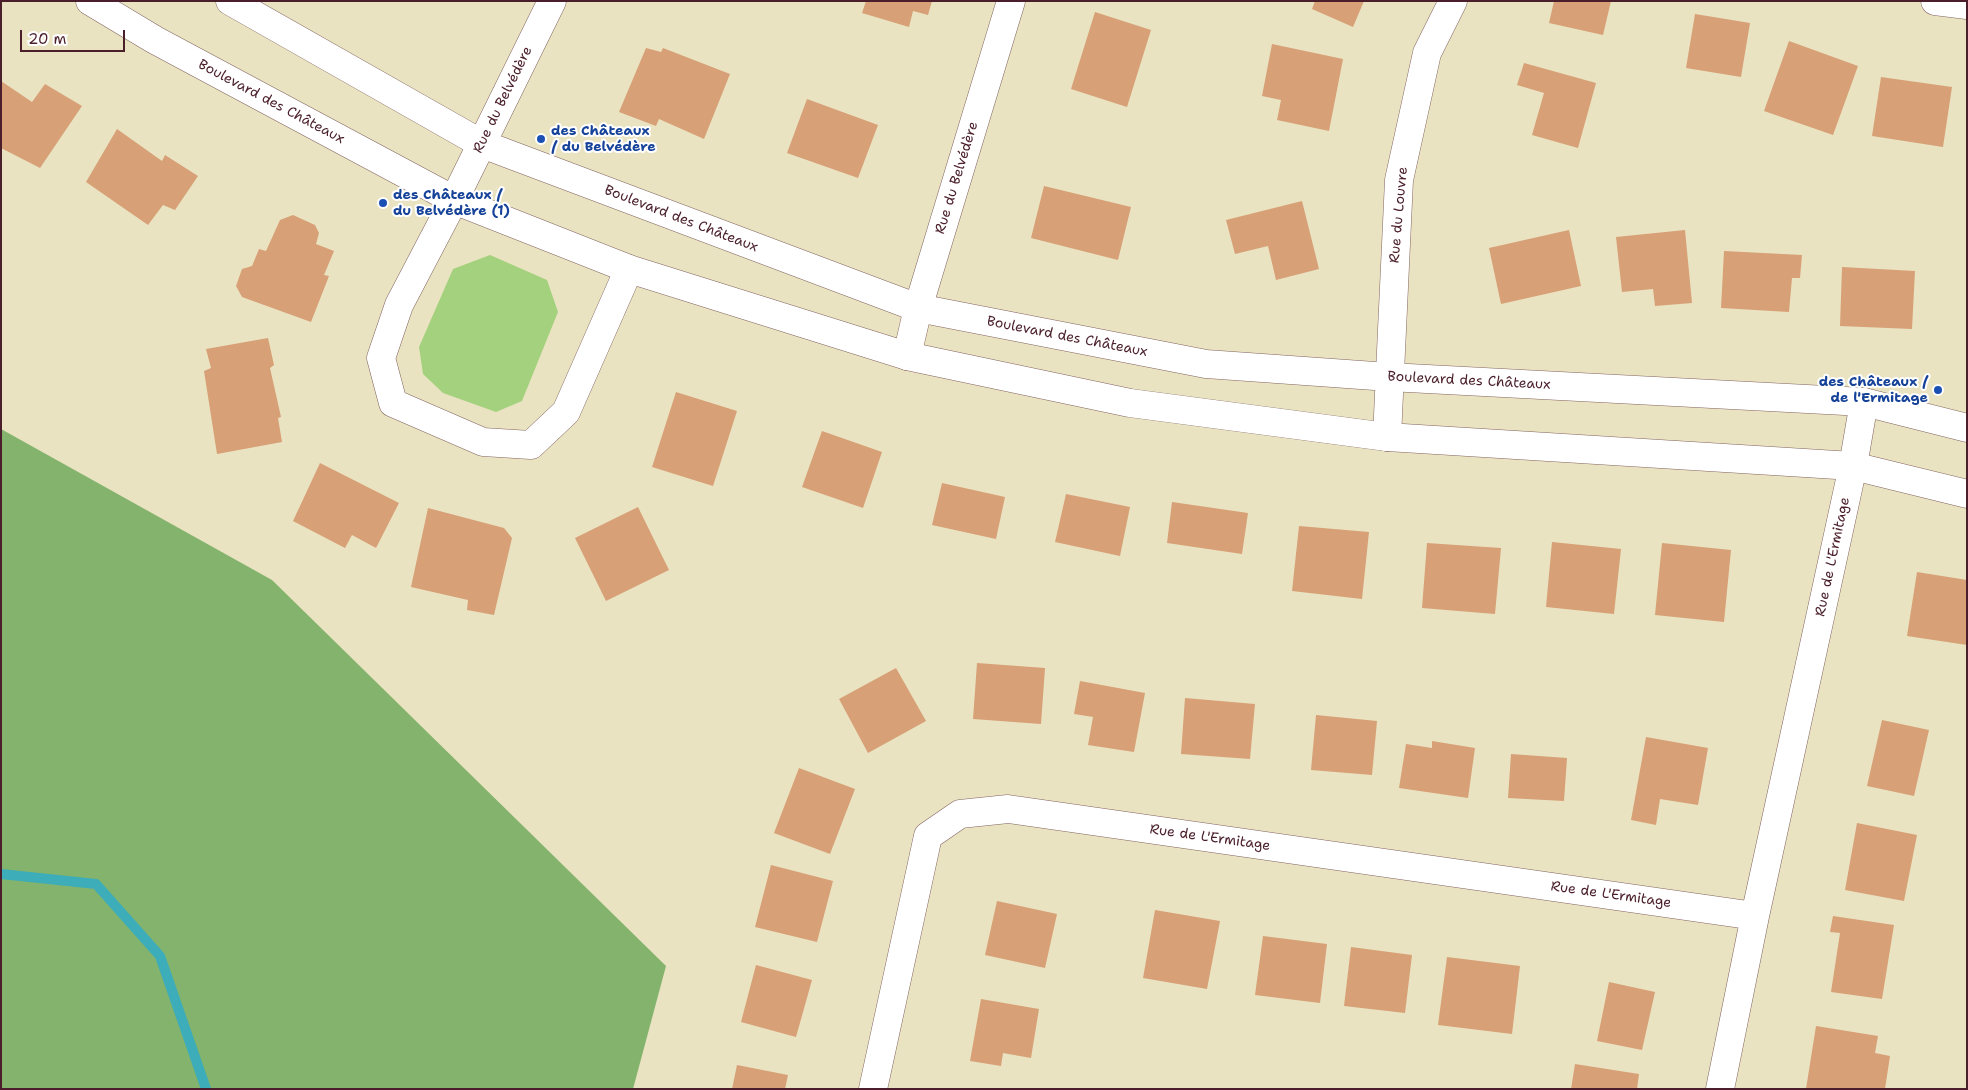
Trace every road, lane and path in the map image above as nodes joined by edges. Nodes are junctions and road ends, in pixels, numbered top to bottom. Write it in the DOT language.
graph roads {
  1 [pos="90,1"];
  2 [pos="230,1"];
  3 [pos="552,1"];
  4 [pos="1011,1"];
  5 [pos="1453,1"];
  6 [pos="1935,1"];
  7 [pos="1967,5"];
  8 [pos="482,144"];
  9 [pos="454,200"];
  10 [pos="629,269"];
  11 [pos="918,308"];
  12 [pos="906,356"];
  13 [pos="1389,377"];
  14 [pos="1864,402"];
  15 [pos="1967,428"];
  16 [pos="1387,437"];
  17 [pos="1853,466"];
  18 [pos="1967,494"];
  19 [pos="1755,916"];
  20 [pos="873,1089"];
  21 [pos="1720,1089"];
  1 -- 9 [label="street, Boulevard des Châteaux"];
  2 -- 8 [label="street, Boulevard des Châteaux"];
  3 -- 8 [label="street, Rue du Belvédère"];
  4 -- 11 [label="street, Rue du Belvédère"];
  5 -- 13 [label="street, Rue du Louvre"];
  6 -- 7 [label="street"];
  8 -- 9 [label="street, Rue du Belvédère"];
  8 -- 11 [label="street, Boulevard des Châteaux"];
  9 -- 10 [label="street, Boulevard des Châteaux"];
  9 -- 10 [label="street"];
  10 -- 12 [label="street, Boulevard des Châteaux"];
  11 -- 12 [label="street, Rue du Belvédère"];
  11 -- 13 [label="street, Boulevard des Châteaux"];
  12 -- 16 [label="street, Boulevard des Châteaux"];
  13 -- 14 [label="street, Boulevard des Châteaux"];
  13 -- 16 [label="street, Rue du Louvre"];
  14 -- 15 [label="street, Boulevard des Châteaux"];
  14 -- 17 [label="street, Rue de L'Ermitage"];
  16 -- 17 [label="street, Boulevard des Châteaux"];
  17 -- 18 [label="street, Boulevard des Châteaux"];
  17 -- 19 [label="street, Rue de L'Ermitage"];
  19 -- 20 [label="street, Rue de L'Ermitage"];
  19 -- 21 [label="street, Rue de L'Ermitage"];
}
